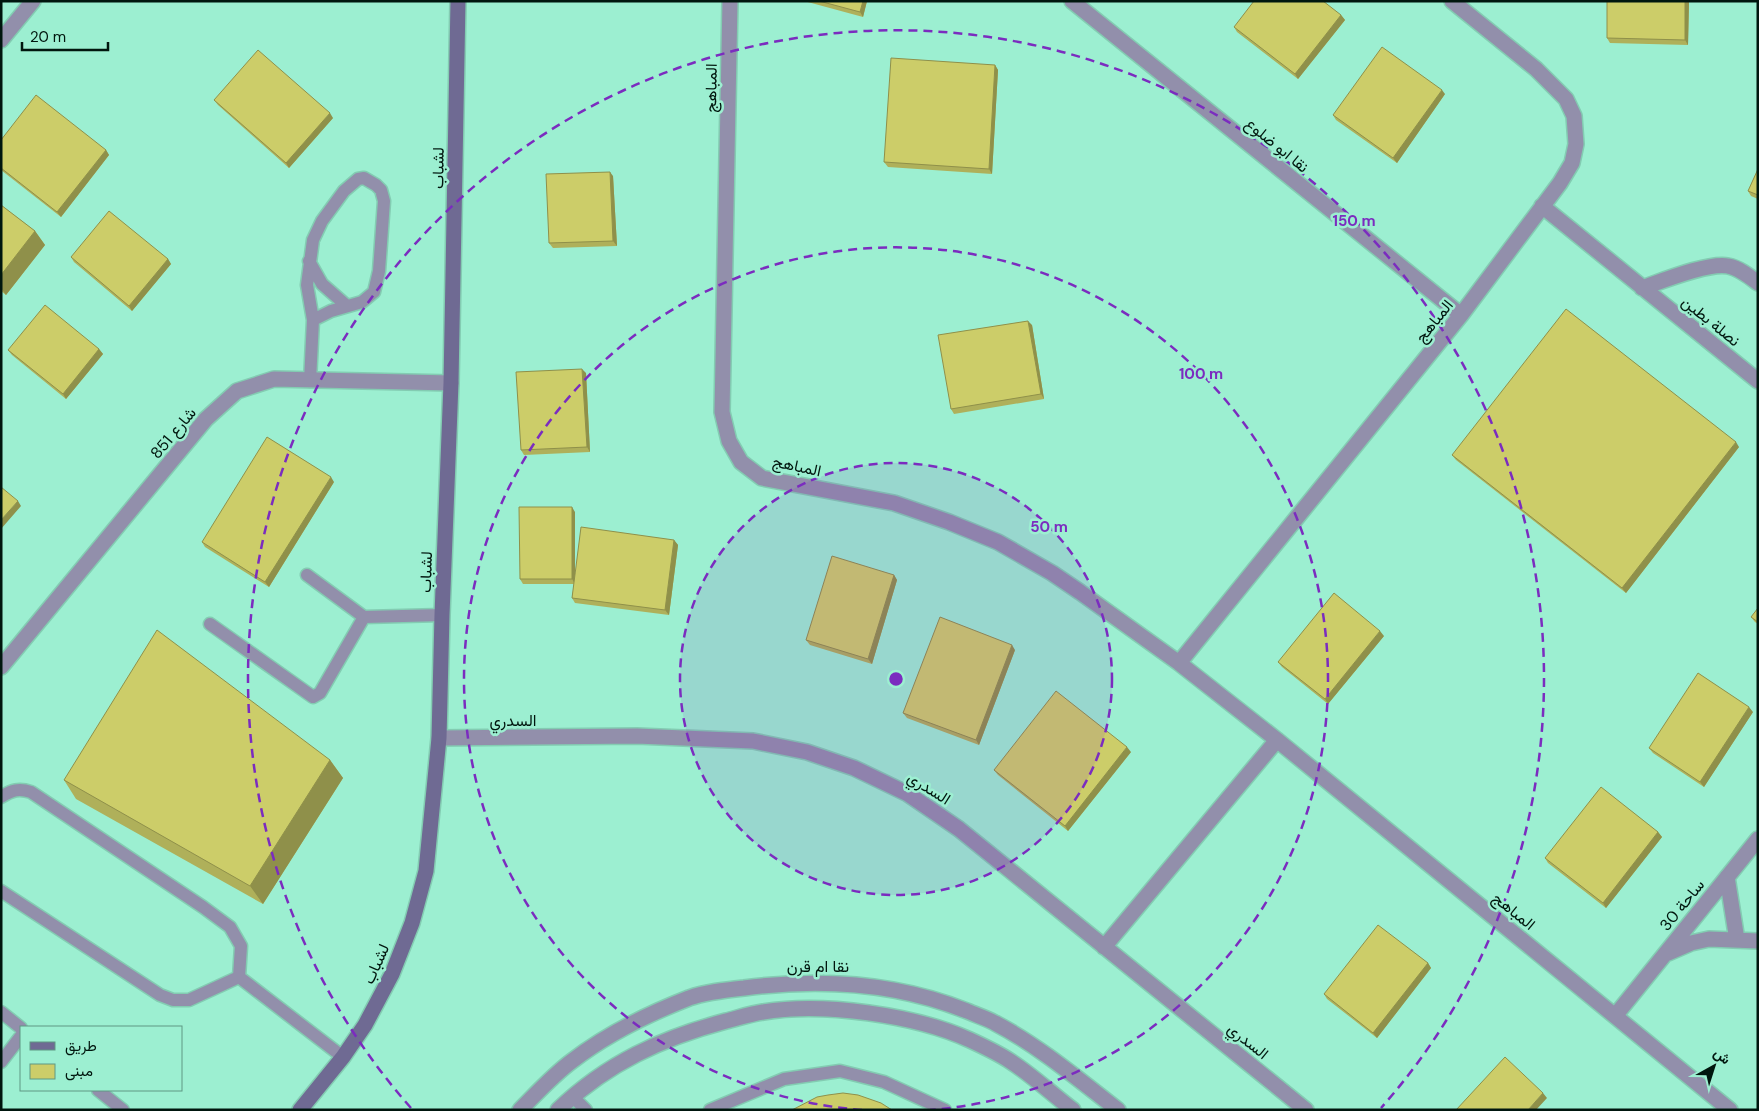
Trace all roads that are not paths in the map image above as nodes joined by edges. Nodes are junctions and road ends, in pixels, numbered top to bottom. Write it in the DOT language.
graph roads {
  1 [pos="33,1"];
  2 [pos="458,1"];
  3 [pos="730,1"];
  4 [pos="1072,1"];
  5 [pos="1452,1"];
  6 [pos="1,40"];
  7 [pos="1542,206"];
  8 [pos="309,261"];
  9 [pos="1758,283"];
  10 [pos="1642,288"];
  11 [pos="347,306"];
  12 [pos="1461,315"];
  13 [pos="313,320"];
  14 [pos="310,381"];
  15 [pos="1758,381"];
  16 [pos="451,383"];
  17 [pos="307,575"];
  18 [pos="442,615"];
  19 [pos="364,617"];
  20 [pos="210,624"];
  21 [pos="1180,663"];
  22 [pos="1,667"];
  23 [pos="439,738"];
  24 [pos="1277,740"];
  25 [pos="1,797"];
  26 [pos="1758,839"];
  27 [pos="1726,877"];
  28 [pos="1,891"];
  29 [pos="1737,940"];
  30 [pos="1758,941"];
  31 [pos="1104,947"];
  32 [pos="1664,955"];
  33 [pos="238,977"];
  34 [pos="1,1012"];
  35 [pos="1616,1016"];
  36 [pos="20,1027"];
  37 [pos="20,1037"];
  38 [pos="343,1056"];
  39 [pos="1,1062"];
  40 [pos="99,1091"];
  41 [pos="572,1096"];
  42 [pos="123,1110"];
  43 [pos="300,1110"];
  44 [pos="520,1110"];
  45 [pos="558,1110"];
  46 [pos="586,1110"];
  47 [pos="710,1110"];
  48 [pos="945,1110"];
  49 [pos="1073,1110"];
  50 [pos="1118,1110"];
  51 [pos="1306,1110"];
  52 [pos="1730,1110"];
  1 -- 6 [label="street"];
  2 -- 16 [label="street, لشباب"];
  3 -- 21 [label="street, المباهج"];
  4 -- 12 [label="street, نقا ابو ضلوع"];
  5 -- 7 [label="street, المباهج"];
  7 -- 10 [label="street, نصلة بطين"];
  7 -- 12 [label="street, المباهج"];
  8 -- 11 [label="lane"];
  8 -- 11 [label="lane"];
  8 -- 13 [label="lane"];
  9 -- 10 [label="street, نصلة بطين"];
  10 -- 15 [label="street, نصلة بطين"];
  11 -- 13 [label="lane"];
  12 -- 21 [label="street, المباهج"];
  13 -- 14 [label="lane"];
  14 -- 16 [label="street, شارع 851"];
  14 -- 22 [label="street, شارع 851"];
  16 -- 18 [label="street, لشباب"];
  17 -- 19 [label="lane"];
  18 -- 19 [label="lane"];
  18 -- 23 [label="street, لشباب"];
  19 -- 20 [label="lane"];
  21 -- 24 [label="street, المباهج"];
  23 -- 31 [label="street, السدري"];
  23 -- 38 [label="street, لشباب"];
  24 -- 31 [label="street"];
  24 -- 35 [label="street, المباهج"];
  25 -- 33 [label="lane"];
  26 -- 27 [label="street, ساحة 30"];
  27 -- 29 [label="street, ساحة 30"];
  27 -- 32 [label="street, ساحة 30"];
  28 -- 33 [label="lane"];
  29 -- 30 [label="street, ساحة 30"];
  29 -- 32 [label="street, ساحة 30"];
  31 -- 51 [label="street, السدري"];
  32 -- 35 [label="street, ساحة 30"];
  33 -- 38 [label="lane"];
  34 -- 36 [label="lane"];
  35 -- 52 [label="street, المباهج"];
  37 -- 39 [label="lane"];
  38 -- 43 [label="street, لشباب"];
  40 -- 42 [label="lane"];
  41 -- 45 [label="street"];
  41 -- 46 [label="lane"];
  41 -- 49 [label="street"];
  44 -- 50 [label="street, نقا ام قرن"];
  47 -- 48 [label="lane"];
}
